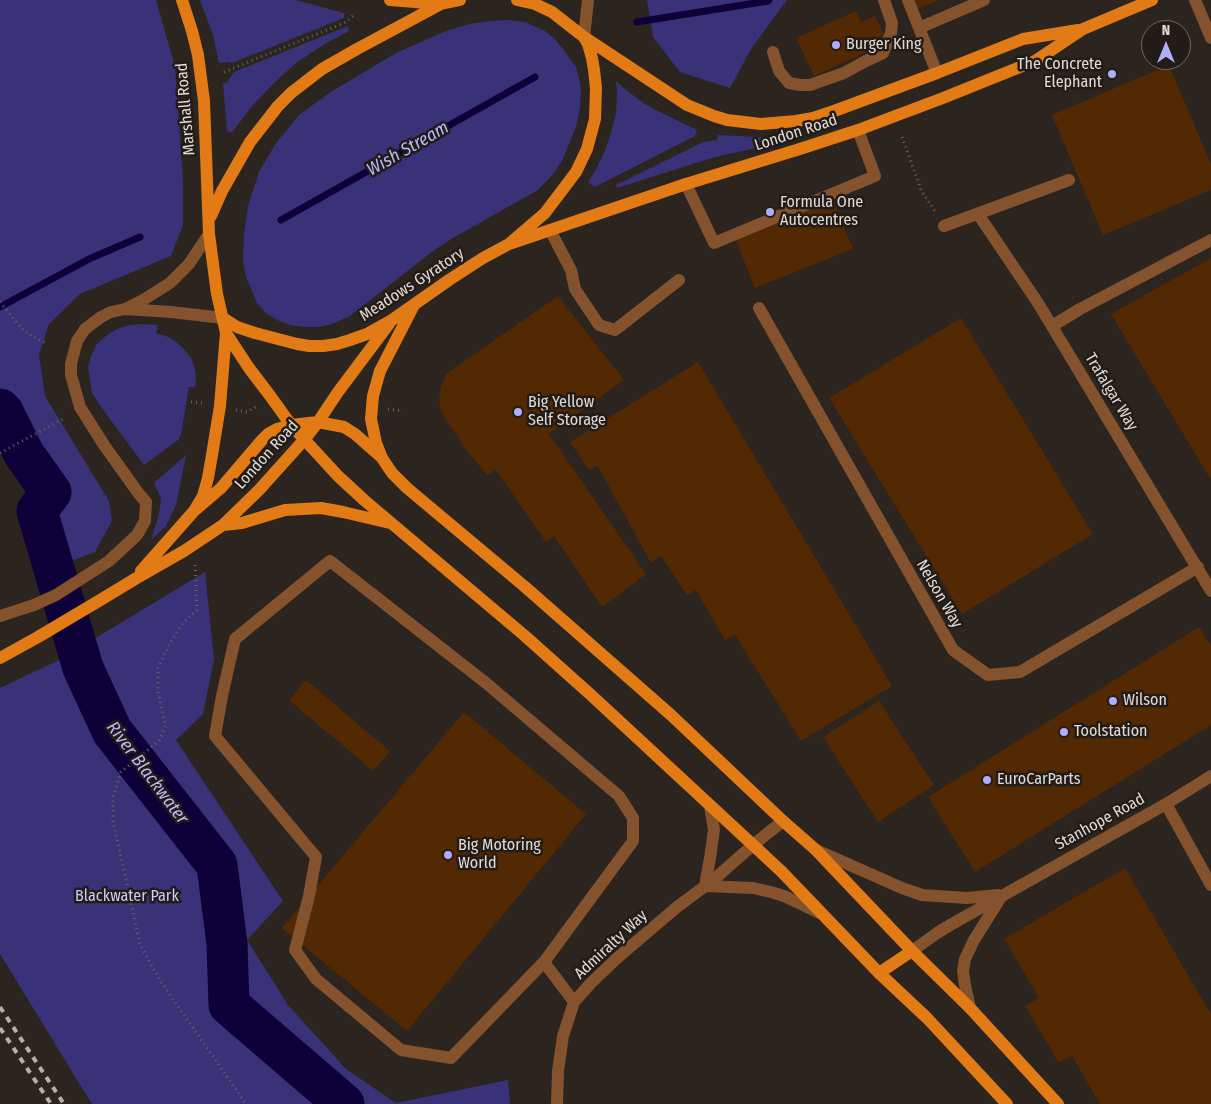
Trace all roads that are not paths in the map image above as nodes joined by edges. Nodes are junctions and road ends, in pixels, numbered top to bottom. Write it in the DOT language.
graph roads {
  1 [pos="182,0"];
  2 [pos="390,0"];
  3 [pos="458,0"];
  4 [pos="517,0"];
  5 [pos="588,0"];
  6 [pos="884,0"];
  7 [pos="908,0"];
  8 [pos="984,0"];
  9 [pos="1152,0"];
  10 [pos="1195,0"];
  11 [pos="441,4"];
  12 [pos="919,28"];
  13 [pos="1083,29"];
  14 [pos="584,37"];
  15 [pos="1211,38"];
  16 [pos="773,52"];
  17 [pos="937,74"];
  18 [pos="858,130"];
  19 [pos="1069,180"];
  20 [pos="686,184"];
  21 [pos="978,214"];
  22 [pos="210,218"];
  23 [pos="944,226"];
  24 [pos="550,230"];
  25 [pos="209,234"];
  26 [pos="1211,240"];
  27 [pos="509,244"];
  28 [pos="679,280"];
  29 [pos="414,305"];
  30 [pos="759,308"];
  31 [pos="125,309"];
  32 [pos="223,318"];
  33 [pos="392,320"];
  34 [pos="1052,326"];
  35 [pos="226,333"];
  36 [pos="318,422"];
  37 [pos="291,425"];
  38 [pos="304,440"];
  39 [pos="382,458"];
  40 [pos="194,511"];
  41 [pos="392,524"];
  42 [pos="223,525"];
  43 [pos="1198,568"];
  44 [pos="134,579"];
  45 [pos="1211,590"];
  46 [pos="0,616"];
  47 [pos="0,658"];
  48 [pos="1211,776"];
  49 [pos="1166,804"];
  50 [pos="710,806"];
  51 [pos="783,821"];
  52 [pos="753,845"];
  53 [pos="816,850"];
  54 [pos="1211,885"];
  55 [pos="705,886"];
  56 [pos="1002,895"];
  57 [pos="820,912"];
  58 [pos="912,950"];
  59 [pos="544,962"];
  60 [pos="879,973"];
  61 [pos="574,1002"];
  62 [pos="970,1008"];
  63 [pos="557,1104"];
  64 [pos="1007,1104"];
  65 [pos="1058,1104"];
  1 -- 22 [label="main road, Marshall Road"];
  2 -- 11 [label="main road"];
  3 -- 11 [label="main road"];
  4 -- 14 [label="main road"];
  5 -- 14 [label="street"];
  6 -- 16 [label="street"];
  7 -- 12 [label="street"];
  8 -- 12 [label="street"];
  9 -- 13 [label="main road, London Road"];
  10 -- 15 [label="street"];
  11 -- 22 [label="main road"];
  12 -- 17 [label="street"];
  13 -- 17 [label="main road, London Road"];
  13 -- 18 [label="main road, London Road"];
  14 -- 17 [label="main road, London Road"];
  14 -- 27 [label="main road, Meadows Gyratory"];
  18 -- 20 [label="main road, London Road"];
  18 -- 20 [label="street"];
  19 -- 21 [label="street"];
  20 -- 24 [label="main road, London Road"];
  21 -- 23 [label="street"];
  21 -- 34 [label="street, Trafalgar Way"];
  22 -- 25 [label="main road"];
  24 -- 27 [label="main road, London Road"];
  24 -- 28 [label="street"];
  25 -- 31 [label="street"];
  25 -- 32 [label="main road"];
  26 -- 34 [label="street"];
  27 -- 29 [label="main road, Meadows Gyratory"];
  29 -- 33 [label="main road, Meadows Gyratory"];
  29 -- 39 [label="main road"];
  30 -- 43 [label="street, Nelson Way"];
  31 -- 32 [label="street"];
  31 -- 46 [label="street"];
  32 -- 33 [label="main road, Meadows Gyratory"];
  32 -- 35 [label="main road"];
  33 -- 36 [label="main road, London Road"];
  34 -- 43 [label="street, Trafalgar Way"];
  35 -- 37 [label="main road"];
  35 -- 40 [label="main road"];
  36 -- 37 [label="main road"];
  36 -- 38 [label="main road, London Road"];
  36 -- 39 [label="main road"];
  37 -- 38 [label="main road"];
  37 -- 40 [label="main road"];
  38 -- 41 [label="main road"];
  38 -- 42 [label="main road, London Road"];
  39 -- 51 [label="main road"];
  40 -- 44 [label="main road, London Road"];
  41 -- 42 [label="main road"];
  41 -- 50 [label="main road"];
  42 -- 44 [label="main road, London Road"];
  43 -- 45 [label="street, Trafalgar Way"];
  44 -- 47 [label="main road, London Road"];
  48 -- 49 [label="street, Stanhope Road"];
  49 -- 54 [label="street"];
  49 -- 56 [label="street, Stanhope Road"];
  50 -- 52 [label="main road"];
  50 -- 55 [label="street"];
  51 -- 52 [label="street, Admiralty Way"];
  51 -- 53 [label="main road"];
  52 -- 55 [label="street, Admiralty Way"];
  52 -- 57 [label="main road"];
  53 -- 56 [label="street, Stanhope Road"];
  53 -- 58 [label="main road"];
  55 -- 57 [label="street"];
  55 -- 61 [label="street, Admiralty Way"];
  56 -- 58 [label="street, Stanhope Road"];
  56 -- 62 [label="street, Stanhope Road"];
  57 -- 60 [label="main road"];
  58 -- 60 [label="main road"];
  58 -- 62 [label="main road"];
  59 -- 59 [label="street"];
  59 -- 61 [label="street"];
  60 -- 64 [label="main road"];
  61 -- 63 [label="street, Admiralty Way"];
  62 -- 65 [label="main road"];
}
